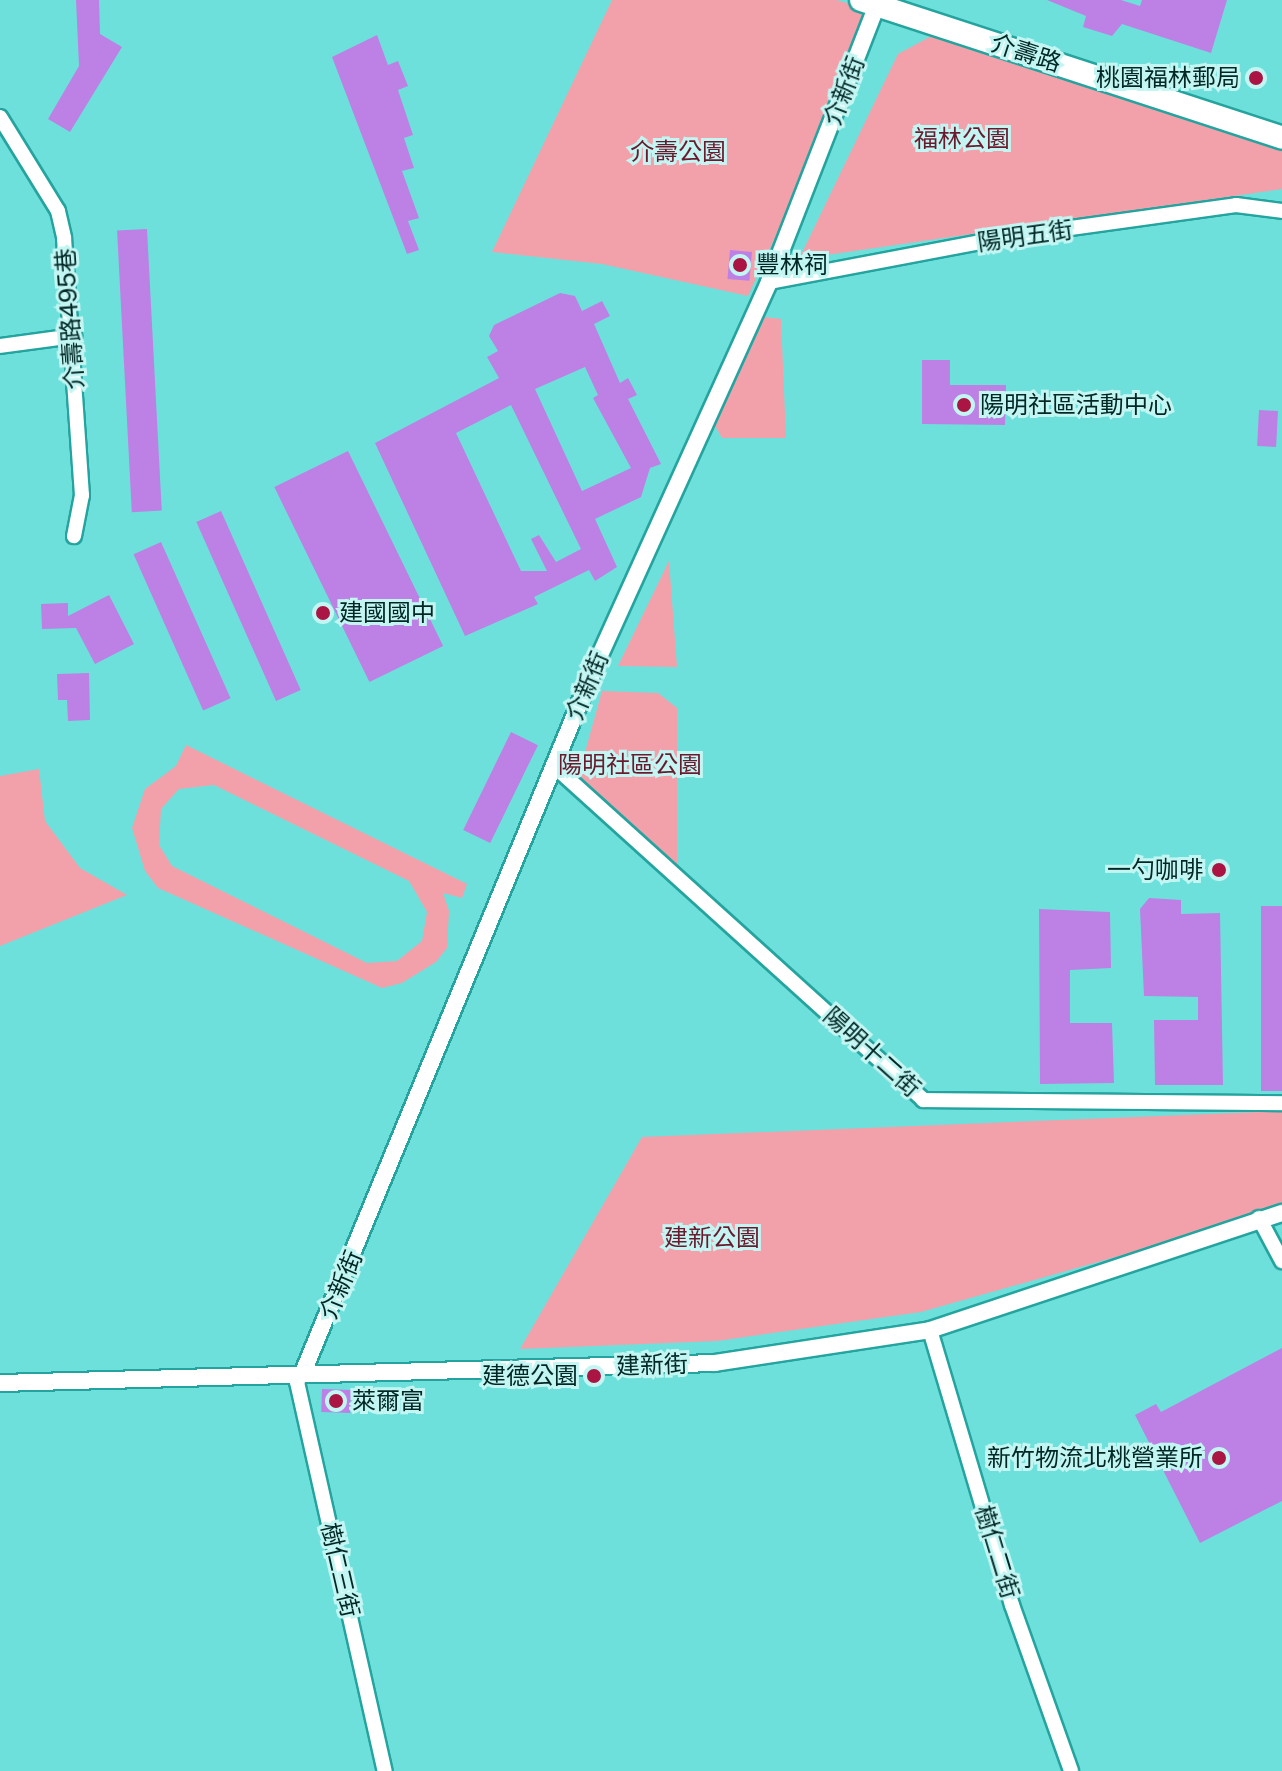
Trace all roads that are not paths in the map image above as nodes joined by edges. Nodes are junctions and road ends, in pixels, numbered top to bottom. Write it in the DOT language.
graph roads {
  1 [pos="869,2"];
  2 [pos="0,117"];
  3 [pos="1282,138"];
  4 [pos="1282,211"];
  5 [pos="769,282"];
  6 [pos="74,336"];
  7 [pos="0,346"];
  8 [pos="74,536"];
  9 [pos="554,766"];
  10 [pos="1282,1103"];
  11 [pos="1282,1213"];
  12 [pos="1259,1218"];
  13 [pos="1282,1261"];
  14 [pos="930,1330"];
  15 [pos="304,1370"];
  16 [pos="0,1383"];
  17 [pos="385,1771"];
  18 [pos="1071,1771"];
  1 -- 3 [label="main road, 介壽路"];
  1 -- 5 [label="street, 介新街"];
  2 -- 6 [label="street, 介壽路495巷"];
  4 -- 5 [label="street, 陽明五街"];
  5 -- 9 [label="street, 介新街"];
  6 -- 7 [label="street"];
  6 -- 8 [label="street, 介壽路495巷"];
  9 -- 10 [label="street, 陽明十二街"];
  9 -- 15 [label="street, 介新街"];
  11 -- 12 [label="street, 建新街"];
  12 -- 13 [label="street"];
  12 -- 14 [label="street, 建新街"];
  14 -- 15 [label="street, 建新街"];
  14 -- 18 [label="street, 樹仁二街"];
  15 -- 16 [label="street, 建新街"];
  15 -- 17 [label="street, 樹仁三街"];
}
